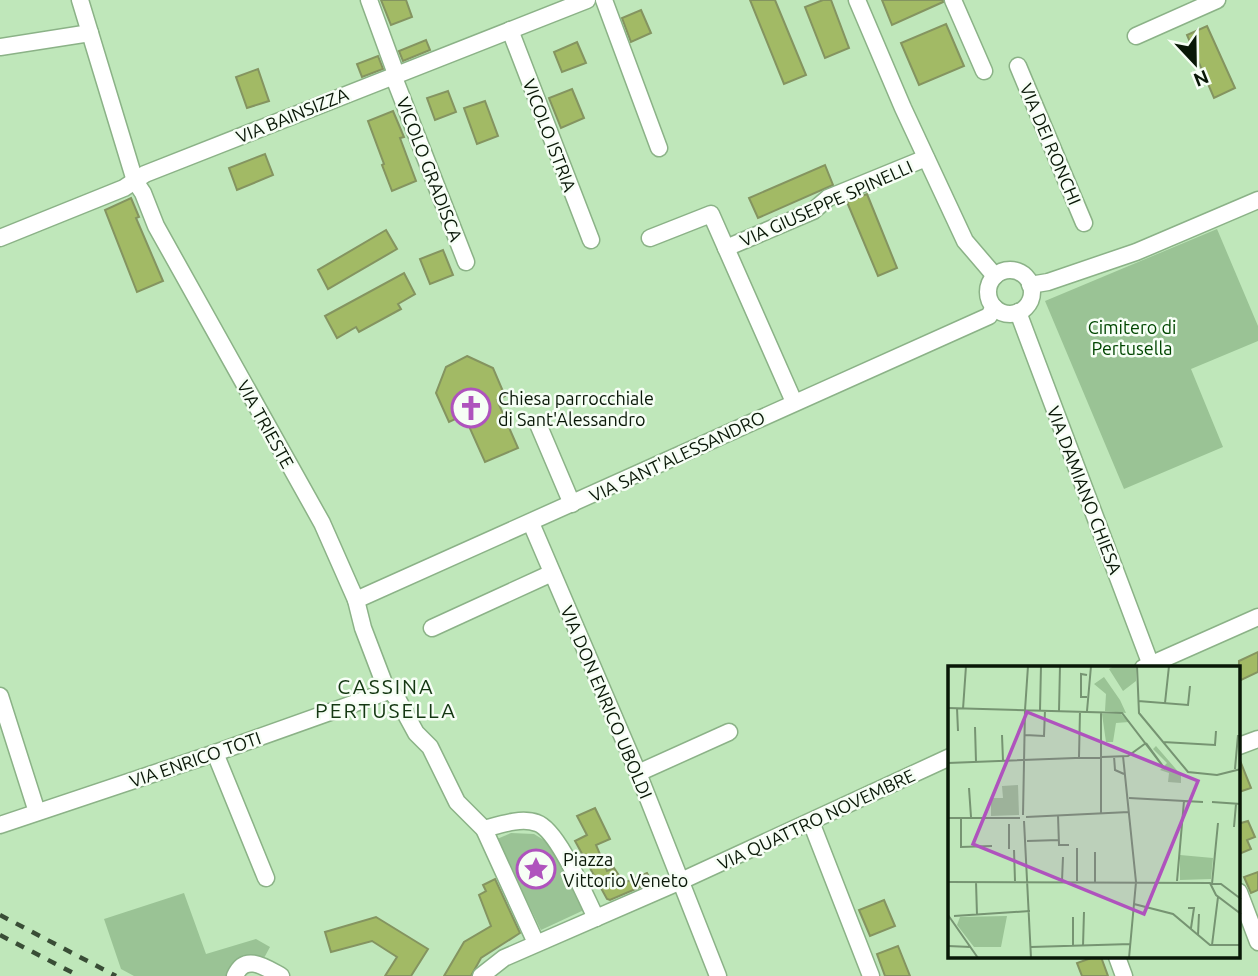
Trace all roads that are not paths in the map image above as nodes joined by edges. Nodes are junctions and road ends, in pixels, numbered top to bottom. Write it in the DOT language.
graph roads {
  1 [pos="80,0"];
  2 [pos="369,0"];
  3 [pos="587,0"];
  4 [pos="604,0"];
  5 [pos="857,0"];
  6 [pos="953,0"];
  7 [pos="1217,0"];
  8 [pos="510,30"];
  9 [pos="90,33"];
  10 [pos="1136,36"];
  11 [pos="0,47"];
  12 [pos="1018,66"];
  13 [pos="984,71"];
  14 [pos="395,74"];
  15 [pos="659,148"];
  16 [pos="926,158"];
  17 [pos="135,181"];
  18 [pos="1258,200"];
  19 [pos="1084,223"];
  20 [pos="0,238"];
  21 [pos="650,238"];
  22 [pos="590,240"];
  23 [pos="726,248"];
  24 [pos="466,262"];
  25 [pos="995,276"];
  26 [pos="1030,285"];
  27 [pos="993,307"];
  28 [pos="1018,312"];
  29 [pos="794,402"];
  30 [pos="538,424"];
  31 [pos="572,504"];
  32 [pos="531,523"];
  33 [pos="552,573"];
  34 [pos="356,600"];
  35 [pos="1258,617"];
  36 [pos="432,628"];
  37 [pos="1148,666"];
  38 [pos="1150,666"];
  39 [pos="389,691"];
  40 [pos="0,696"];
  41 [pos="729,732"];
  42 [pos="1258,739"];
  43 [pos="1240,746"];
  44 [pos="215,752"];
  45 [pos="948,758"];
  46 [pos="638,773"];
  47 [pos="37,812"];
  48 [pos="811,822"];
  49 [pos="0,825"];
  50 [pos="484,829"];
  51 [pos="266,878"];
  52 [pos="681,881"];
  53 [pos="1240,895"];
  54 [pos="596,918"];
  55 [pos="1258,942"];
  56 [pos="536,943"];
  57 [pos="1117,958"];
  58 [pos="235,976"];
  59 [pos="281,976"];
  60 [pos="481,976"];
  61 [pos="718,976"];
  62 [pos="871,976"];
  63 [pos="1124,976"];
  1 -- 9 [label="street, VIA TRIESTE"];
  2 -- 14 [label="street, VICOLO GRADISCA"];
  3 -- 8 [label="street, VIA BAINSIZZA"];
  4 -- 15 [label="street"];
  5 -- 16 [label="street"];
  6 -- 13 [label="street"];
  7 -- 10 [label="street"];
  8 -- 14 [label="street, VIA BAINSIZZA"];
  8 -- 22 [label="street, VICOLO ISTRIA"];
  9 -- 11 [label="street"];
  9 -- 17 [label="street, VIA TRIESTE"];
  12 -- 19 [label="street, VIA DEI RONCHI"];
  14 -- 17 [label="street, VIA BAINSIZZA"];
  14 -- 24 [label="street, VICOLO GRADISCA"];
  16 -- 23 [label="street, VIA GIUSEPPE SPINELLI"];
  16 -- 25 [label="street"];
  17 -- 20 [label="street, VIA BAINSIZZA"];
  17 -- 34 [label="street, VIA TRIESTE"];
  18 -- 26 [label="street"];
  21 -- 23 [label="street"];
  23 -- 29 [label="street"];
  25 -- 26 [label="street"];
  25 -- 27 [label="street"];
  26 -- 28 [label="street"];
  27 -- 28 [label="street"];
  27 -- 29 [label="street, VIA SANT'ALESSANDRO"];
  28 -- 37 [label="street, VIA DAMIANO CHIESA"];
  29 -- 31 [label="street, VIA SANT'ALESSANDRO"];
  30 -- 31 [label="street"];
  31 -- 32 [label="street, VIA SANT'ALESSANDRO"];
  32 -- 33 [label="street, VIA DON ENRICO UBOLDI"];
  32 -- 34 [label="street, VIA SANT'ALESSANDRO"];
  33 -- 36 [label="street"];
  33 -- 46 [label="street, VIA DON ENRICO UBOLDI"];
  34 -- 39 [label="street, VIA TRIESTE"];
  35 -- 38 [label="street"];
  39 -- 44 [label="street, VIA ENRICO TOTI"];
  39 -- 50 [label="street, VIA TRIESTE"];
  40 -- 47 [label="street"];
  41 -- 46 [label="street"];
  42 -- 43 [label="street"];
  44 -- 47 [label="street, VIA ENRICO TOTI"];
  44 -- 51 [label="street"];
  45 -- 48 [label="street, VIA QUATTRO NOVEMBRE"];
  46 -- 52 [label="street, VIA DON ENRICO UBOLDI"];
  47 -- 49 [label="street, VIA ENRICO TOTI"];
  48 -- 52 [label="street, VIA QUATTRO NOVEMBRE"];
  48 -- 62 [label="street"];
  50 -- 54 [label="street"];
  50 -- 56 [label="street"];
  52 -- 54 [label="street, VIA QUATTRO NOVEMBRE"];
  52 -- 61 [label="street, VIA DON ENRICO UBOLDI"];
  53 -- 55 [label="street"];
  54 -- 56 [label="street, VIA QUATTRO NOVEMBRE"];
  56 -- 60 [label="street, VIA QUATTRO NOVEMBRE"];
  57 -- 63 [label="street"];
  58 -- 59 [label="street"];
}
